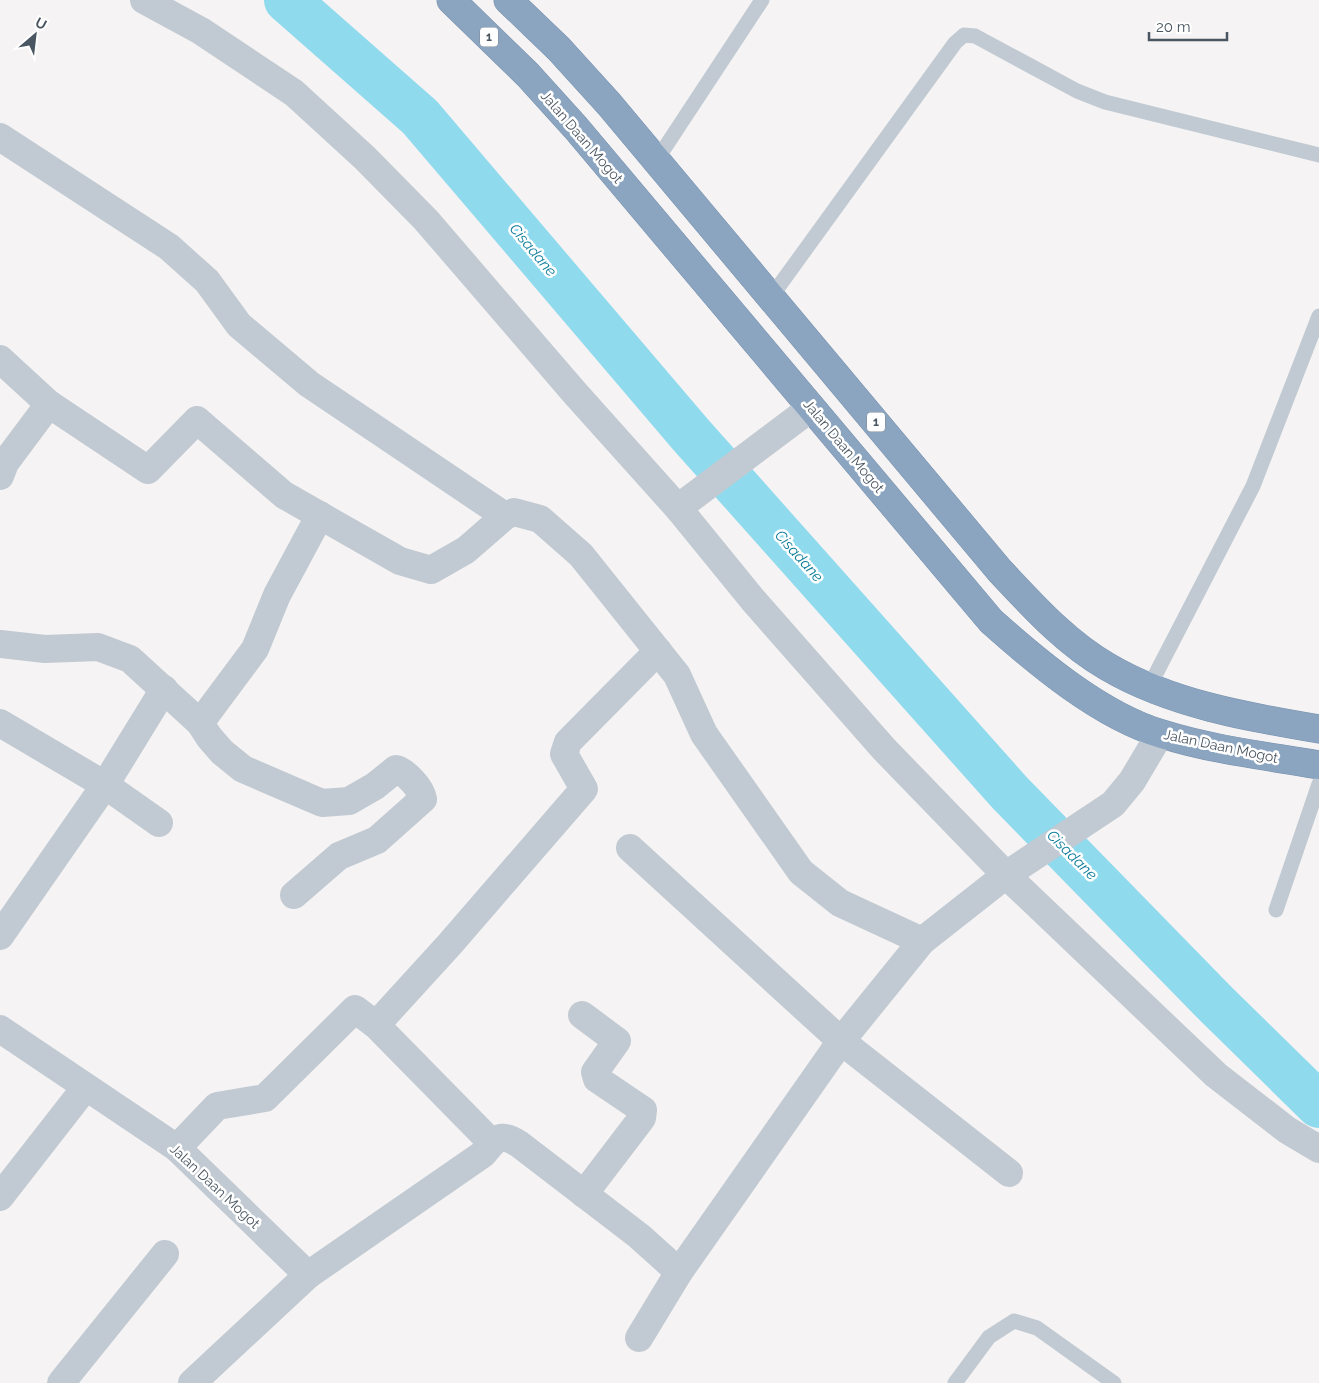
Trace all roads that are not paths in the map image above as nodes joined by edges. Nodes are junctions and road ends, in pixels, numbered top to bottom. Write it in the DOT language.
graph roads {
  1 [pos="144,0"];
  2 [pos="451,0"];
  3 [pos="508,0"];
  4 [pos="762,0"];
  5 [pos="559,49"];
  6 [pos="528,75"];
  7 [pos="0,136"];
  8 [pos="1319,155"];
  9 [pos="656,161"];
  10 [pos="771,297"];
  11 [pos="1319,316"];
  12 [pos="0,358"];
  13 [pos="49,404"];
  14 [pos="811,408"];
  15 [pos="0,476"];
  16 [pos="685,502"];
  17 [pos="320,516"];
  18 [pos="505,516"];
  19 [pos="0,644"];
  20 [pos="658,652"];
  21 [pos="1149,687"];
  22 [pos="164,689"];
  23 [pos="0,723"];
  24 [pos="200,723"];
  25 [pos="1319,729"];
  26 [pos="1160,734"];
  27 [pos="1319,766"];
  28 [pos="1319,784"];
  29 [pos="105,785"];
  30 [pos="158,823"];
  31 [pos="630,848"];
  32 [pos="1011,872"];
  33 [pos="294,895"];
  34 [pos="1276,910"];
  35 [pos="0,936"];
  36 [pos="922,942"];
  37 [pos="582,1015"];
  38 [pos="376,1026"];
  39 [pos="0,1029"];
  40 [pos="841,1041"];
  41 [pos="85,1088"];
  42 [pos="492,1143"];
  43 [pos="177,1148"];
  44 [pos="1319,1149"];
  45 [pos="1009,1173"];
  46 [pos="584,1194"];
  47 [pos="0,1197"];
  48 [pos="165,1254"];
  49 [pos="678,1272"];
  50 [pos="308,1275"];
  51 [pos="639,1338"];
  52 [pos="60,1383"];
  53 [pos="192,1383"];
  54 [pos="955,1383"];
  55 [pos="1114,1383"];
  1 -- 16 [label="street"];
  2 -- 6 [label="highway, Jalan Daan Mogot / 1"];
  3 -- 5 [label="highway, 1"];
  4 -- 9 [label="lane"];
  5 -- 6 [label="highway"];
  5 -- 9 [label="highway, 1"];
  6 -- 14 [label="highway, Jalan Daan Mogot / 1"];
  7 -- 18 [label="street"];
  8 -- 10 [label="lane"];
  9 -- 10 [label="highway, 1"];
  10 -- 21 [label="highway, 1"];
  11 -- 21 [label="lane"];
  12 -- 13 [label="street"];
  13 -- 15 [label="street"];
  13 -- 17 [label="street"];
  14 -- 16 [label="street"];
  14 -- 26 [label="highway, Jalan Daan Mogot / 1"];
  16 -- 32 [label="street"];
  17 -- 18 [label="street"];
  17 -- 24 [label="street"];
  18 -- 20 [label="street"];
  19 -- 22 [label="street"];
  20 -- 36 [label="street"];
  20 -- 38 [label="street"];
  21 -- 25 [label="highway, 1"];
  22 -- 24 [label="street"];
  22 -- 29 [label="street"];
  23 -- 29 [label="street"];
  24 -- 33 [label="street"];
  26 -- 27 [label="highway, Jalan Daan Mogot / 1"];
  26 -- 32 [label="street"];
  28 -- 34 [label="lane"];
  29 -- 30 [label="street"];
  29 -- 35 [label="street"];
  31 -- 40 [label="street"];
  32 -- 36 [label="street"];
  32 -- 44 [label="street"];
  36 -- 40 [label="street"];
  37 -- 46 [label="street"];
  38 -- 42 [label="street"];
  38 -- 43 [label="street"];
  39 -- 41 [label="street, Jalan Daan Mogot"];
  40 -- 45 [label="street"];
  40 -- 49 [label="street"];
  41 -- 43 [label="street, Jalan Daan Mogot"];
  41 -- 47 [label="street"];
  42 -- 46 [label="street"];
  42 -- 50 [label="street"];
  43 -- 50 [label="street, Jalan Daan Mogot"];
  46 -- 49 [label="street"];
  48 -- 52 [label="street"];
  49 -- 51 [label="street"];
  50 -- 53 [label="street"];
  54 -- 55 [label="lane"];
}
